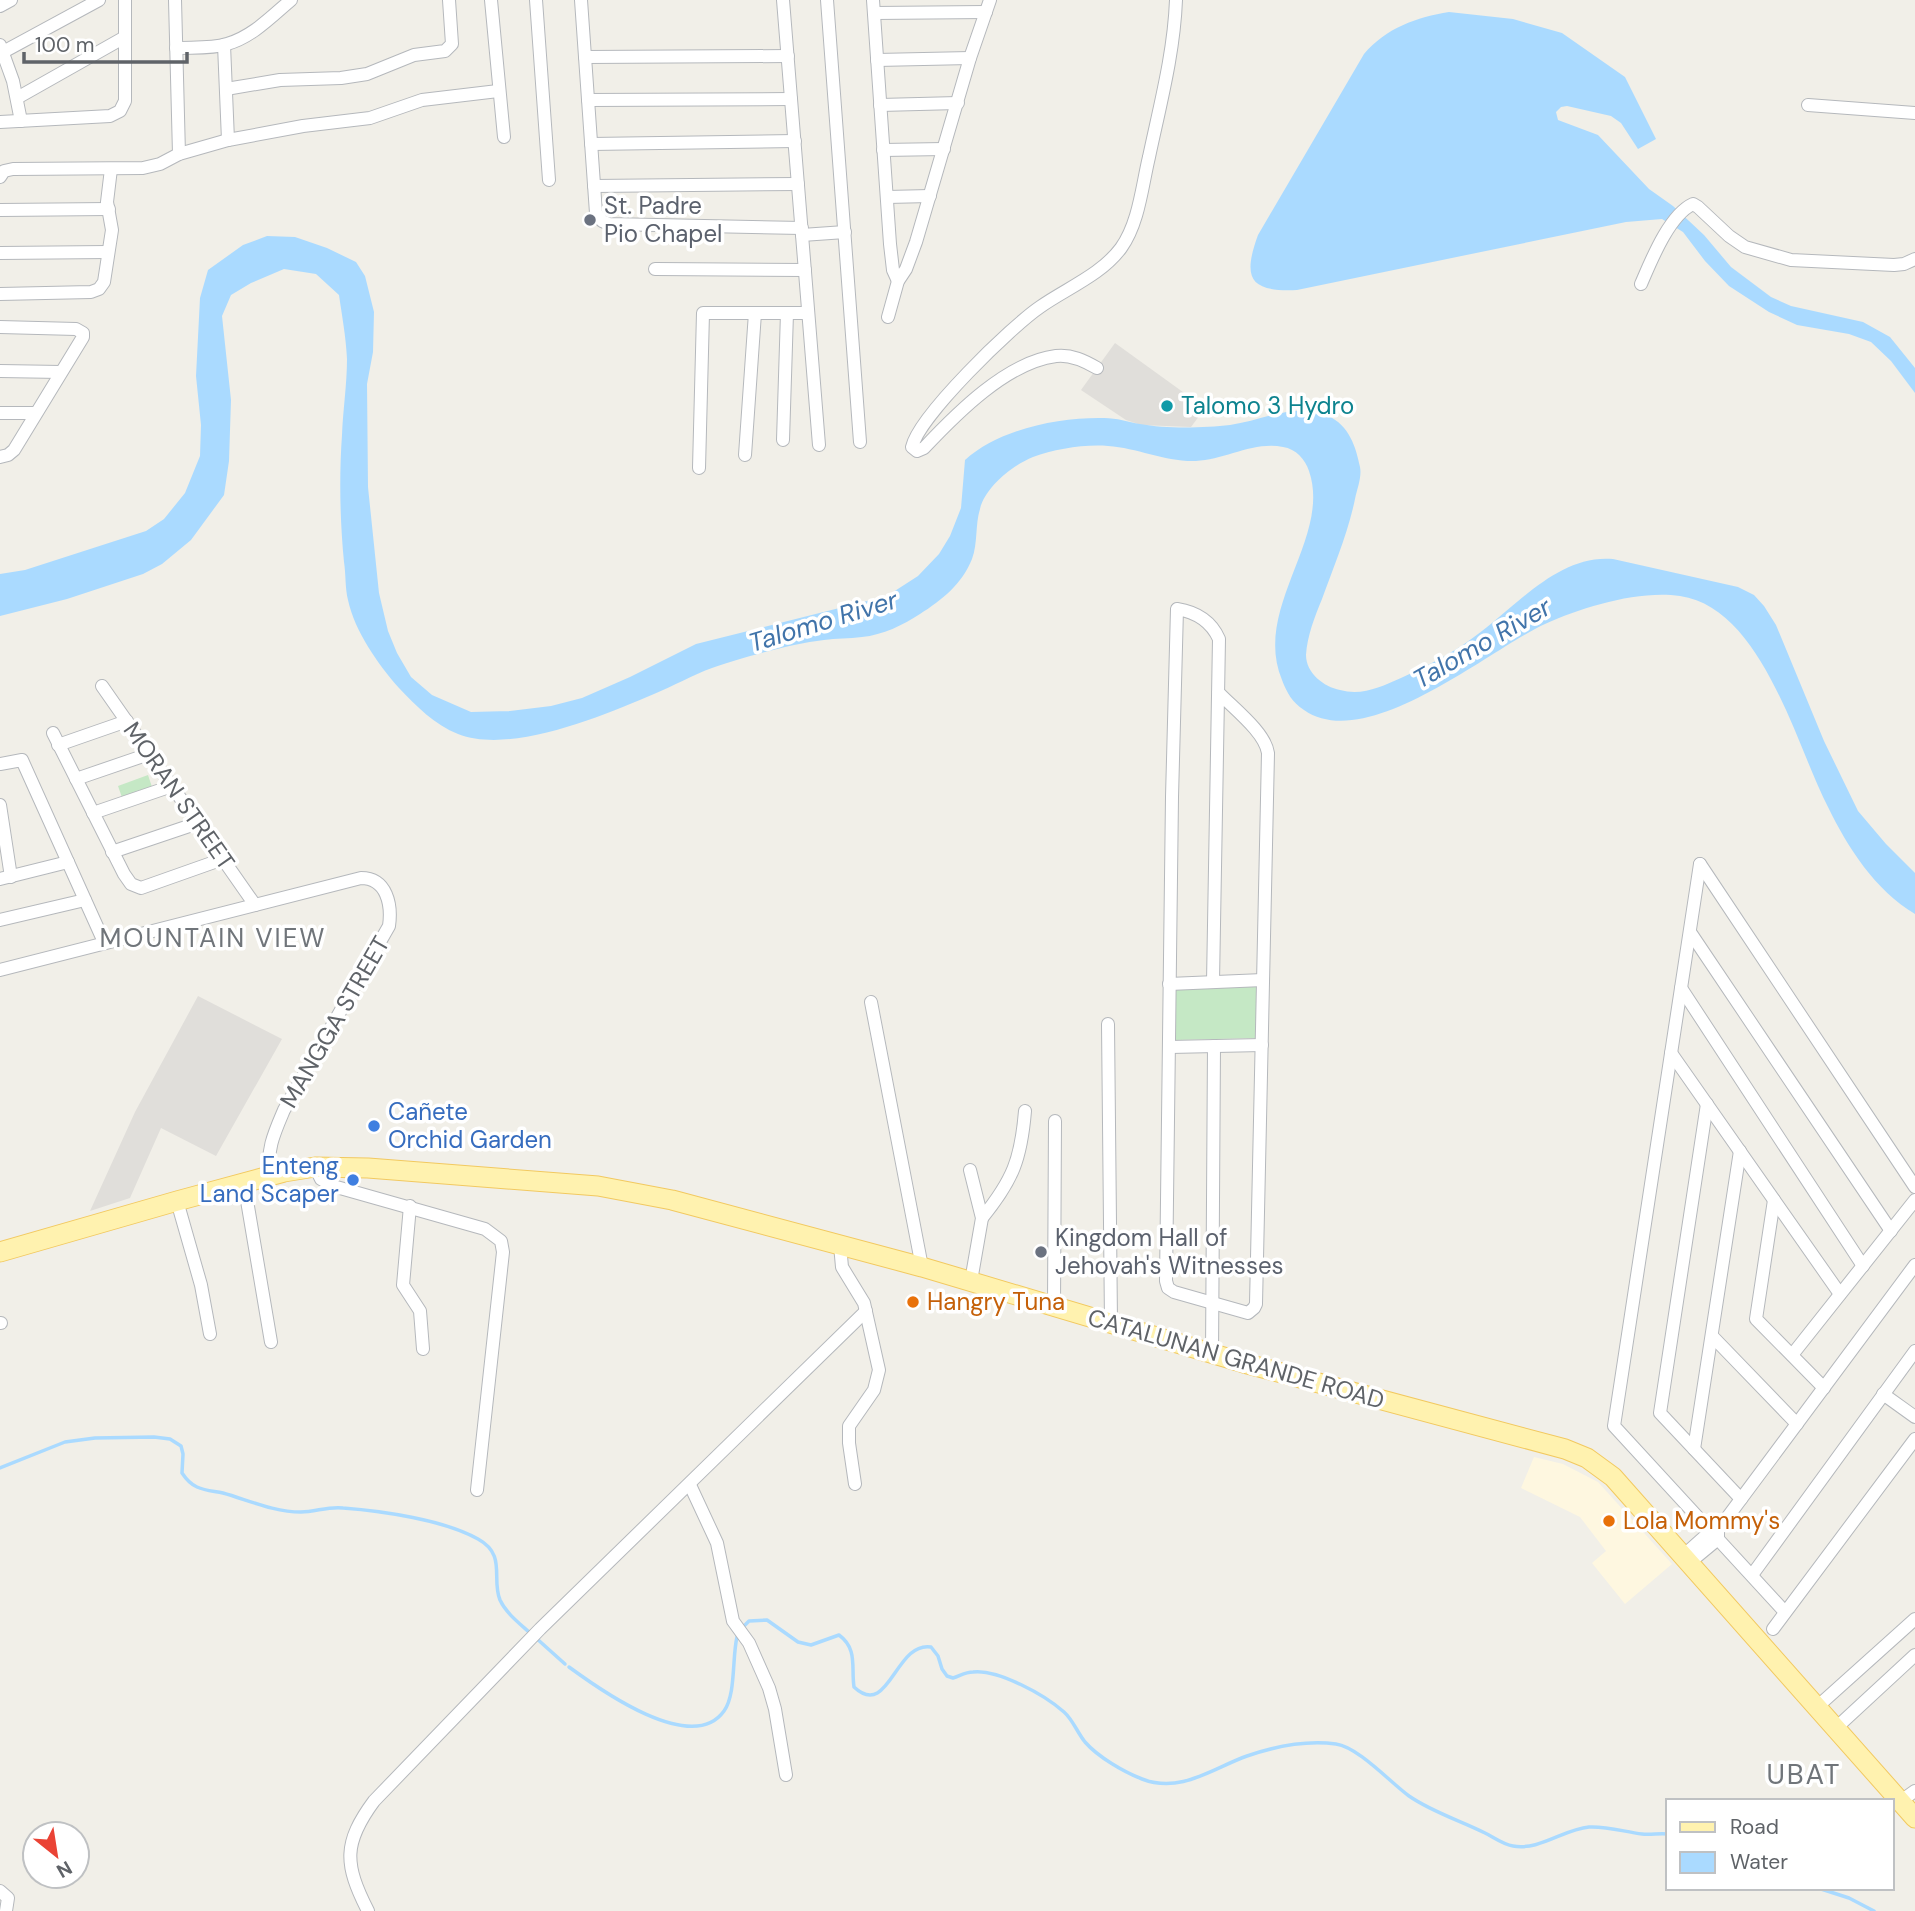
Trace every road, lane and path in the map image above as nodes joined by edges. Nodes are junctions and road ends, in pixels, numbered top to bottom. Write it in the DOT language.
graph roads {
  1 [pos="11,0"];
  2 [pos="99,0"];
  3 [pos="125,0"];
  4 [pos="176,0"];
  5 [pos="291,0"];
  6 [pos="449,0"];
  7 [pos="491,0"];
  8 [pos="536,0"];
  9 [pos="581,0"];
  10 [pos="783,0"];
  11 [pos="827,0"];
  12 [pos="1176,0"];
  13 [pos="0,6"];
  14 [pos="988,6"];
  15 [pos="873,7"];
  16 [pos="125,37"];
  17 [pos="224,45"];
  18 [pos="176,48"];
  19 [pos="2,49"];
  20 [pos="788,56"];
  21 [pos="585,57"];
  22 [pos="970,58"];
  23 [pos="877,60"];
  24 [pos="226,89"];
  25 [pos="498,91"];
  26 [pos="17,98"];
  27 [pos="791,99"];
  28 [pos="588,100"];
  29 [pos="958,103"];
  30 [pos="880,105"];
  31 [pos="1808,105"];
  32 [pos="1915,113"];
  33 [pos="21,121"];
  34 [pos="0,122"];
  35 [pos="504,137"];
  36 [pos="228,139"];
  37 [pos="795,141"];
  38 [pos="591,144"];
  39 [pos="944,149"];
  40 [pos="884,150"];
  41 [pos="178,155"];
  42 [pos="111,169"];
  43 [pos="0,177"];
  44 [pos="549,180"];
  45 [pos="798,184"];
  46 [pos="594,186"];
  47 [pos="887,197"];
  48 [pos="930,197"];
  49 [pos="109,209"];
  50 [pos="0,210"];
  51 [pos="802,232"];
  52 [pos="845,232"];
  53 [pos="915,242"];
  54 [pos="890,244"];
  55 [pos="108,252"];
  56 [pos="0,253"];
  57 [pos="1915,259"];
  58 [pos="655,270"];
  59 [pos="805,270"];
  60 [pos="898,281"];
  61 [pos="1641,284"];
  62 [pos="0,295"];
  63 [pos="755,313"];
  64 [pos="787,313"];
  65 [pos="808,313"];
  66 [pos="888,317"];
  67 [pos="0,327"];
  68 [pos="1097,368"];
  69 [pos="0,371"];
  70 [pos="61,372"];
  71 [pos="0,413"];
  72 [pos="36,413"];
  73 [pos="783,440"];
  74 [pos="860,442"];
  75 [pos="819,445"];
  76 [pos="4,456"];
  77 [pos="745,456"];
  78 [pos="699,468"];
  79 [pos="102,686"];
  80 [pos="1218,692"];
  81 [pos="127,721"];
  82 [pos="149,754"];
  83 [pos="0,764"];
  84 [pos="76,779"];
  85 [pos="172,786"];
  86 [pos="0,805"];
  87 [pos="93,813"];
  88 [pos="198,823"];
  89 [pos="112,852"];
  90 [pos="223,859"];
  91 [pos="68,862"];
  92 [pos="5,878"];
  93 [pos="85,900"];
  94 [pos="255,905"];
  95 [pos="0,920"];
  96 [pos="1690,932"];
  97 [pos="104,942"];
  98 [pos="0,970"];
  99 [pos="1263,979"];
  100 [pos="1213,982"];
  101 [pos="1169,984"];
  102 [pos="1681,988"];
  103 [pos="871,1002"];
  104 [pos="1108,1024"];
  105 [pos="1262,1045"];
  106 [pos="1214,1046"];
  107 [pos="1170,1047"];
  108 [pos="1671,1053"];
  109 [pos="1707,1104"];
  110 [pos="1025,1111"];
  111 [pos="1055,1121"];
  112 [pos="1740,1151"];
  113 [pos="315,1167"];
  114 [pos="970,1170"];
  115 [pos="271,1175"];
  116 [pos="244,1183"];
  117 [pos="1915,1187"];
  118 [pos="1774,1200"];
  119 [pos="1915,1200"];
  120 [pos="177,1201"];
  121 [pos="410,1206"];
  122 [pos="982,1218"];
  123 [pos="1891,1231"];
  124 [pos="840,1244"];
  125 [pos="0,1252"];
  126 [pos="1915,1265"];
  127 [pos="922,1266"];
  128 [pos="1863,1266"];
  129 [pos="971,1281"];
  130 [pos="1840,1294"];
  131 [pos="1212,1304"];
  132 [pos="1054,1306"];
  133 [pos="866,1311"];
  134 [pos="1111,1323"];
  135 [pos="210,1334"];
  136 [pos="1712,1336"];
  137 [pos="271,1342"];
  138 [pos="423,1349"];
  139 [pos="1915,1351"];
  140 [pos="1213,1354"];
  141 [pos="1792,1355"];
  142 [pos="1824,1388"];
  143 [pos="1883,1394"];
  144 [pos="1915,1417"];
  145 [pos="1797,1424"];
  146 [pos="1915,1439"];
  147 [pos="1694,1449"];
  148 [pos="855,1483"];
  149 [pos="690,1485"];
  150 [pos="477,1490"];
  151 [pos="1741,1499"];
  152 [pos="1716,1534"];
  153 [pos="1686,1560"];
  154 [pos="1752,1575"];
  155 [pos="1786,1612"];
  156 [pos="1915,1619"];
  157 [pos="1773,1629"];
  158 [pos="1915,1655"];
  159 [pos="1817,1707"];
  160 [pos="1836,1728"];
  161 [pos="786,1775"];
  162 [pos="1908,1796"];
  163 [pos="1915,1818"];
  164 [pos="368,1911"];
  1 -- 13 [label="street"];
  2 -- 19 [label="street"];
  3 -- 16 [label="street"];
  4 -- 18 [label="street"];
  5 -- 17 [label="street"];
  6 -- 24 [label="street"];
  7 -- 25 [label="street"];
  8 -- 44 [label="street"];
  9 -- 21 [label="street"];
  10 -- 20 [label="street"];
  11 -- 52 [label="street"];
  12 -- 68 [label="street"];
  14 -- 15 [label="street"];
  14 -- 22 [label="street"];
  15 -- 23 [label="street"];
  16 -- 26 [label="street"];
  16 -- 33 [label="street"];
  17 -- 18 [label="street"];
  17 -- 24 [label="street"];
  18 -- 41 [label="street"];
  19 -- 26 [label="street"];
  20 -- 21 [label="street"];
  20 -- 27 [label="street"];
  21 -- 28 [label="street"];
  22 -- 23 [label="street"];
  22 -- 29 [label="street"];
  23 -- 30 [label="street"];
  24 -- 36 [label="street"];
  25 -- 35 [label="street"];
  25 -- 36 [label="street"];
  26 -- 33 [label="street"];
  27 -- 28 [label="street"];
  27 -- 37 [label="street"];
  28 -- 38 [label="street"];
  29 -- 30 [label="street"];
  29 -- 39 [label="street"];
  30 -- 40 [label="street"];
  31 -- 32 [label="street"];
  33 -- 34 [label="street"];
  36 -- 41 [label="street"];
  37 -- 38 [label="street"];
  37 -- 45 [label="street"];
  38 -- 46 [label="street"];
  39 -- 40 [label="street"];
  39 -- 48 [label="street"];
  40 -- 47 [label="street"];
  41 -- 42 [label="street"];
  42 -- 43 [label="street"];
  42 -- 49 [label="street"];
  45 -- 46 [label="street"];
  45 -- 51 [label="street"];
  46 -- 51 [label="street"];
  47 -- 48 [label="street"];
  47 -- 54 [label="street"];
  48 -- 53 [label="street"];
  49 -- 50 [label="street"];
  49 -- 55 [label="street"];
  51 -- 52 [label="street"];
  51 -- 59 [label="street"];
  52 -- 74 [label="street"];
  53 -- 54 [label="street"];
  53 -- 60 [label="street"];
  54 -- 60 [label="street"];
  55 -- 56 [label="street"];
  55 -- 62 [label="street"];
  57 -- 61 [label="street"];
  58 -- 59 [label="street"];
  59 -- 65 [label="street"];
  60 -- 66 [label="street"];
  63 -- 64 [label="street"];
  63 -- 77 [label="street"];
  63 -- 78 [label="street"];
  64 -- 65 [label="street"];
  64 -- 73 [label="street"];
  65 -- 75 [label="street"];
  67 -- 70 [label="street"];
  69 -- 70 [label="street"];
  70 -- 72 [label="street"];
  71 -- 72 [label="street"];
  72 -- 76 [label="street"];
  79 -- 81 [label="street, MORAN STREET"];
  80 -- 99 [label="street"];
  80 -- 100 [label="street"];
  80 -- 101 [label="street"];
  81 -- 82 [label="street, MORAN STREET"];
  81 -- 84 [label="street"];
  82 -- 84 [label="street"];
  82 -- 85 [label="street, MORAN STREET"];
  83 -- 91 [label="street"];
  84 -- 87 [label="street"];
  85 -- 87 [label="street"];
  85 -- 88 [label="street, MORAN STREET"];
  86 -- 92 [label="street"];
  87 -- 89 [label="street"];
  88 -- 89 [label="street"];
  88 -- 90 [label="street, MORAN STREET"];
  89 -- 90 [label="street"];
  90 -- 94 [label="street, MORAN STREET"];
  91 -- 92 [label="street"];
  91 -- 93 [label="street"];
  93 -- 95 [label="street"];
  93 -- 97 [label="street"];
  94 -- 97 [label="street, MANGGA STREET"];
  94 -- 115 [label="street, MANGGA STREET"];
  96 -- 102 [label="street"];
  96 -- 117 [label="street"];
  96 -- 123 [label="street"];
  97 -- 98 [label="street, MANGGA STREET"];
  99 -- 100 [label="street"];
  99 -- 105 [label="street"];
  100 -- 101 [label="street"];
  101 -- 107 [label="street"];
  102 -- 108 [label="street"];
  102 -- 128 [label="street"];
  103 -- 127 [label="street"];
  104 -- 134 [label="street"];
  105 -- 106 [label="street"];
  105 -- 131 [label="street"];
  106 -- 107 [label="street"];
  106 -- 131 [label="street"];
  107 -- 131 [label="street"];
  108 -- 109 [label="street"];
  108 -- 152 [label="street"];
  109 -- 112 [label="street"];
  109 -- 147 [label="street"];
  110 -- 122 [label="street"];
  111 -- 132 [label="street"];
  112 -- 118 [label="street"];
  112 -- 136 [label="street"];
  113 -- 115 [label="main road, CATALUNAN GRANDE ROAD"];
  113 -- 121 [label="street"];
  113 -- 124 [label="main road, CATALUNAN GRANDE ROAD"];
  114 -- 122 [label="street"];
  115 -- 116 [label="main road, CATALUNAN GRANDE ROAD"];
  116 -- 120 [label="main road, CATALUNAN GRANDE ROAD"];
  116 -- 137 [label="street"];
  118 -- 130 [label="street"];
  118 -- 141 [label="street"];
  119 -- 123 [label="street"];
  120 -- 125 [label="main road, CATALUNAN GRANDE ROAD"];
  120 -- 135 [label="street"];
  121 -- 138 [label="street"];
  121 -- 150 [label="street"];
  122 -- 129 [label="street"];
  123 -- 128 [label="street"];
  124 -- 127 [label="main road, CATALUNAN GRANDE ROAD"];
  124 -- 133 [label="street"];
  126 -- 142 [label="street"];
  127 -- 129 [label="main road, CATALUNAN GRANDE ROAD"];
  128 -- 130 [label="street"];
  129 -- 132 [label="main road, CATALUNAN GRANDE ROAD"];
  130 -- 141 [label="street"];
  131 -- 140 [label="street"];
  132 -- 134 [label="main road, CATALUNAN GRANDE ROAD"];
  133 -- 148 [label="street"];
  133 -- 149 [label="street"];
  134 -- 140 [label="main road, CATALUNAN GRANDE ROAD"];
  136 -- 145 [label="street"];
  136 -- 147 [label="street"];
  139 -- 143 [label="street"];
  140 -- 153 [label="main road, CATALUNAN GRANDE ROAD"];
  141 -- 142 [label="street"];
  142 -- 145 [label="street"];
  143 -- 144 [label="street"];
  143 -- 154 [label="street"];
  145 -- 151 [label="street"];
  146 -- 155 [label="street"];
  147 -- 151 [label="street"];
  149 -- 161 [label="street"];
  149 -- 164 [label="street"];
  151 -- 152 [label="street"];
  152 -- 153 [label="street"];
  152 -- 154 [label="street"];
  153 -- 159 [label="main road, CATALUNAN GRANDE ROAD"];
  154 -- 155 [label="street"];
  155 -- 157 [label="street"];
  156 -- 159 [label="street"];
  158 -- 160 [label="street"];
  159 -- 160 [label="main road, CATALUNAN GRANDE ROAD"];
  160 -- 162 [label="main road, CATALUNAN GRANDE ROAD"];
  162 -- 163 [label="main road, CATALUNAN GRANDE ROAD"];
}
